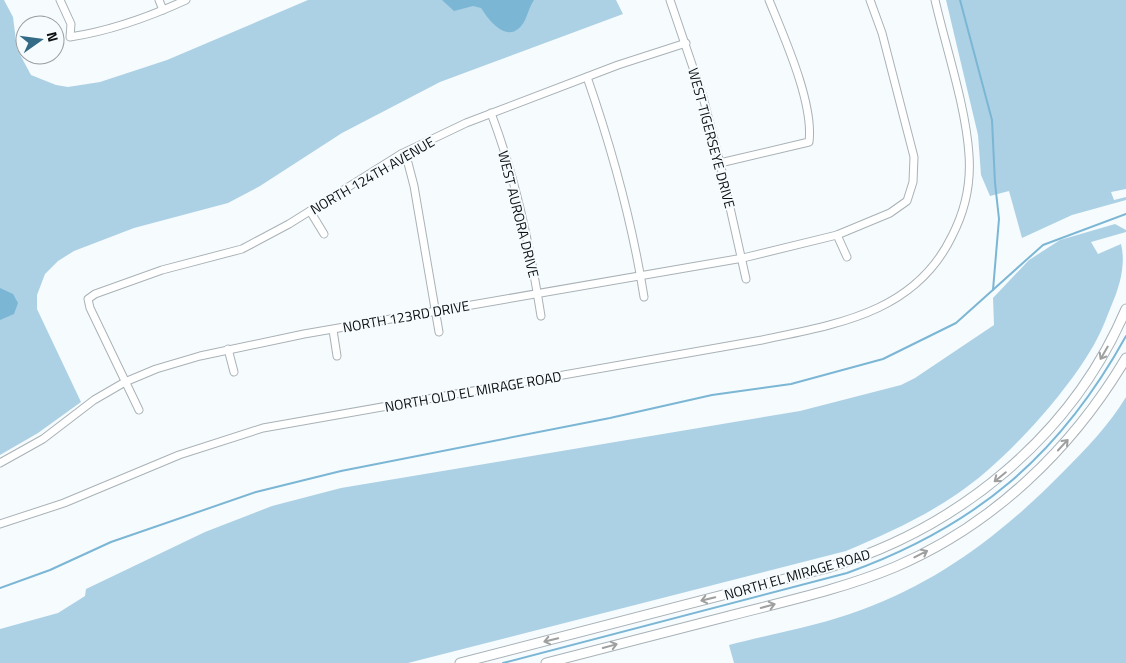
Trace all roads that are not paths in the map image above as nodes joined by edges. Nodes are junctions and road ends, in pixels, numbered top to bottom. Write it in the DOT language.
graph roads {
  1 [pos="60,0"];
  2 [pos="159,0"];
  3 [pos="186,0"];
  4 [pos="670,0"];
  5 [pos="769,0"];
  6 [pos="870,0"];
  7 [pos="935,0"];
  8 [pos="163,10"];
  9 [pos="686,44"];
  10 [pos="587,77"];
  11 [pos="491,113"];
  12 [pos="401,154"];
  13 [pos="720,163"];
  14 [pos="310,211"];
  15 [pos="324,234"];
  16 [pos="837,235"];
  17 [pos="847,257"];
  18 [pos="743,258"];
  19 [pos="640,275"];
  20 [pos="746,278"];
  21 [pos="537,293"];
  22 [pos="644,297"];
  23 [pos="1126,309"];
  24 [pos="435,311"];
  25 [pos="541,316"];
  26 [pos="333,330"];
  27 [pos="439,332"];
  28 [pos="228,350"];
  29 [pos="337,356"];
  30 [pos="1126,358"];
  31 [pos="234,372"];
  32 [pos="125,382"];
  33 [pos="139,410"];
  34 [pos="0,463"];
  35 [pos="0,524"];
  36 [pos="460,663"];
  37 [pos="546,663"];
  1 -- 8 [label="street"];
  2 -- 8 [label="street"];
  3 -- 8 [label="street"];
  4 -- 9 [label="street, WEST TIGERSEYE DRIVE"];
  5 -- 13 [label="street"];
  6 -- 16 [label="street, NORTH 123RD DRIVE"];
  7 -- 35 [label="street, NORTH OLD EL MIRAGE ROAD"];
  9 -- 10 [label="street, NORTH 124TH AVENUE"];
  9 -- 13 [label="street, WEST TIGERSEYE DRIVE"];
  10 -- 11 [label="street, NORTH 124TH AVENUE"];
  10 -- 19 [label="street"];
  11 -- 12 [label="street, NORTH 124TH AVENUE"];
  11 -- 21 [label="street, WEST AURORA DRIVE"];
  12 -- 14 [label="street, NORTH 124TH AVENUE"];
  12 -- 24 [label="street"];
  13 -- 18 [label="street, WEST TIGERSEYE DRIVE"];
  14 -- 15 [label="street"];
  14 -- 32 [label="street, NORTH 124TH AVENUE"];
  16 -- 17 [label="street"];
  16 -- 18 [label="street, NORTH 123RD DRIVE"];
  18 -- 19 [label="street, NORTH 123RD DRIVE"];
  18 -- 20 [label="street, WEST TIGERSEYE DRIVE"];
  19 -- 21 [label="street, NORTH 123RD DRIVE"];
  19 -- 22 [label="street"];
  21 -- 24 [label="street, NORTH 123RD DRIVE"];
  21 -- 25 [label="street, WEST AURORA DRIVE"];
  23 -- 36 [label="main road, NORTH EL MIRAGE ROAD, one-way"];
  24 -- 26 [label="street, NORTH 123RD DRIVE"];
  24 -- 27 [label="street"];
  26 -- 28 [label="street, NORTH 123RD DRIVE"];
  26 -- 29 [label="street"];
  28 -- 31 [label="street"];
  28 -- 32 [label="street, NORTH 123RD DRIVE"];
  37 -- 30 [label="main road, NORTH EL MIRAGE ROAD, one-way"];
  32 -- 33 [label="street"];
  32 -- 34 [label="street, NORTH 123RD DRIVE"];
}
